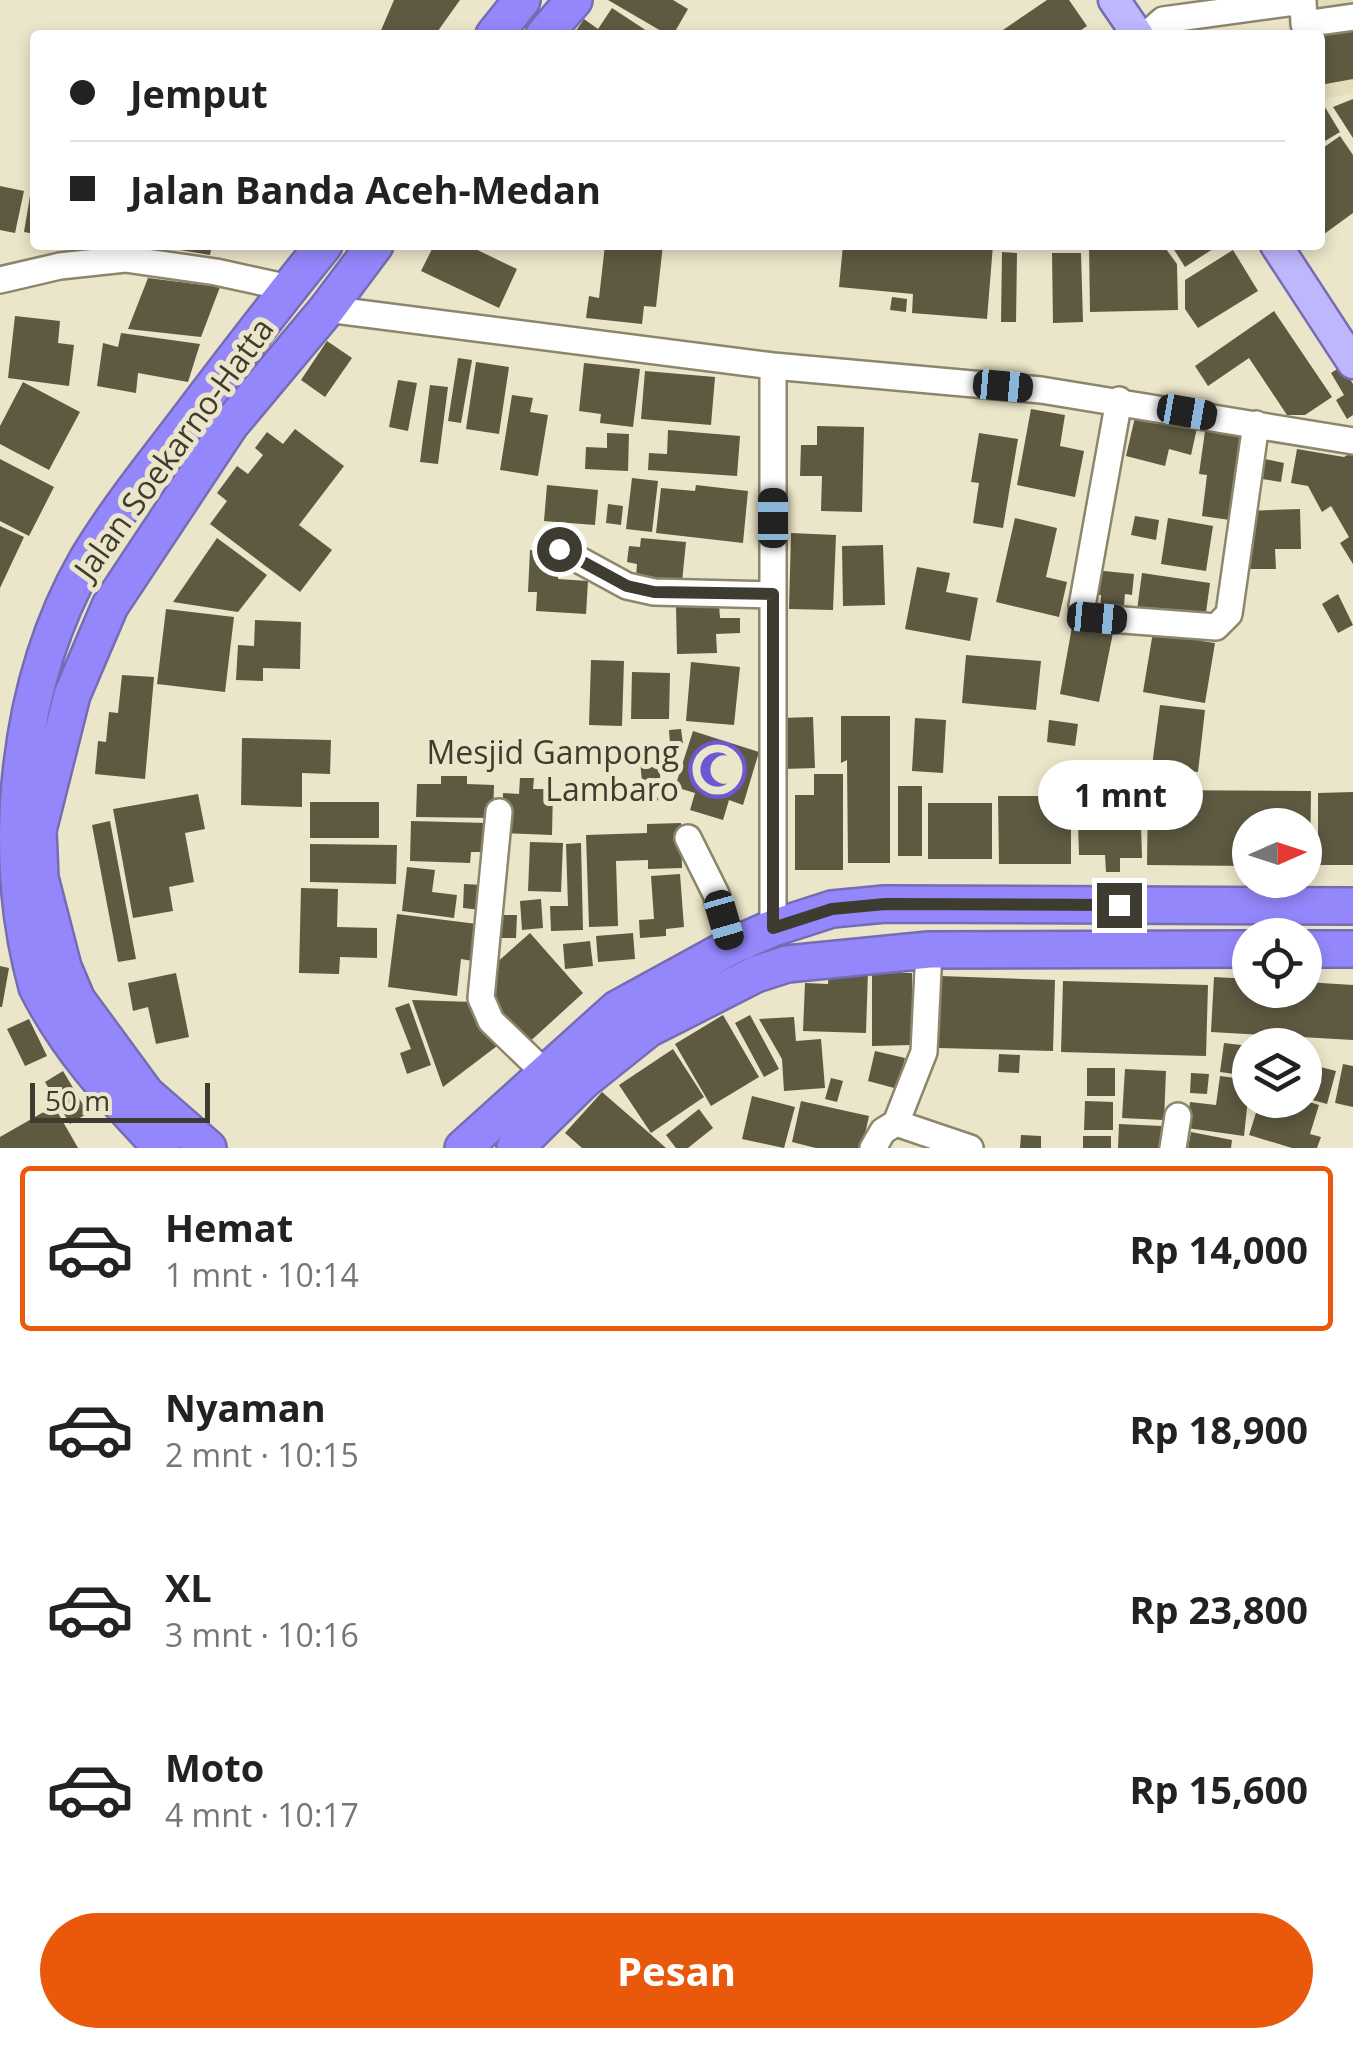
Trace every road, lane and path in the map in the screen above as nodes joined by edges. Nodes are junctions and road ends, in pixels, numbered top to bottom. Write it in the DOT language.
graph roads {
  1 [pos="522,0"];
  2 [pos="574,0"];
  3 [pos="1114,0"];
  4 [pos="1303,0"];
  5 [pos="1353,17"];
  6 [pos="498,30"];
  7 [pos="548,30"];
  8 [pos="1138,30"];
  9 [pos="1149,30"];
  10 [pos="320,250"];
  11 [pos="372,250"];
  12 [pos="1279,250"];
  13 [pos="0,280"];
  14 [pos="289,288"];
  15 [pos="327,310"];
  16 [pos="1353,363"];
  17 [pos="773,366"];
  18 [pos="1119,400"];
  19 [pos="1256,424"];
  20 [pos="1353,441"];
  21 [pos="559,549"];
  22 [pos="773,594"];
  23 [pos="499,812"];
  24 [pos="688,838"];
  25 [pos="1353,906"];
  26 [pos="773,928"];
  27 [pos="732,946"];
  28 [pos="1232,949"];
  29 [pos="1322,949"];
  30 [pos="1353,949"];
  31 [pos="929,950"];
  32 [pos="545,1073"];
  33 [pos="1178,1116"];
  34 [pos="896,1123"];
  35 [pos="162,1148"];
  36 [pos="208,1148"];
  37 [pos="463,1148"];
  38 [pos="516,1148"];
  39 [pos="874,1148"];
  40 [pos="970,1148"];
  41 [pos="1173,1148"];
  1 -- 6 [label="highway"];
  2 -- 7 [label="highway"];
  3 -- 8 [label="main road"];
  4 -- 5 [label="street"];
  4 -- 9 [label="street"];
  10 -- 14 [label="highway, Jalan Soekarno-Hatta"];
  11 -- 15 [label="highway, Jalan Soekarno-Hatta"];
  12 -- 16 [label="main road"];
  13 -- 14 [label="street"];
  14 -- 35 [label="highway, Jalan Soekarno-Hatta"];
  15 -- 17 [label="street"];
  15 -- 36 [label="highway, Jalan Soekarno-Hatta"];
  17 -- 18 [label="street"];
  17 -- 22 [label="street"];
  18 -- 19 [label="street"];
  18 -- 19 [label="street"];
  19 -- 20 [label="street"];
  21 -- 22 [label="street"];
  22 -- 26 [label="street"];
  23 -- 32 [label="street"];
  24 -- 27 [label="street"];
  25 -- 26 [label="highway"];
  26 -- 27 [label="highway"];
  27 -- 32 [label="highway"];
  28 -- 31 [label="highway"];
  29 -- 30 [label="highway"];
  31 -- 34 [label="street"];
  31 -- 38 [label="highway"];
  32 -- 37 [label="highway"];
  33 -- 41 [label="street"];
  34 -- 39 [label="street"];
  34 -- 40 [label="street"];
}
